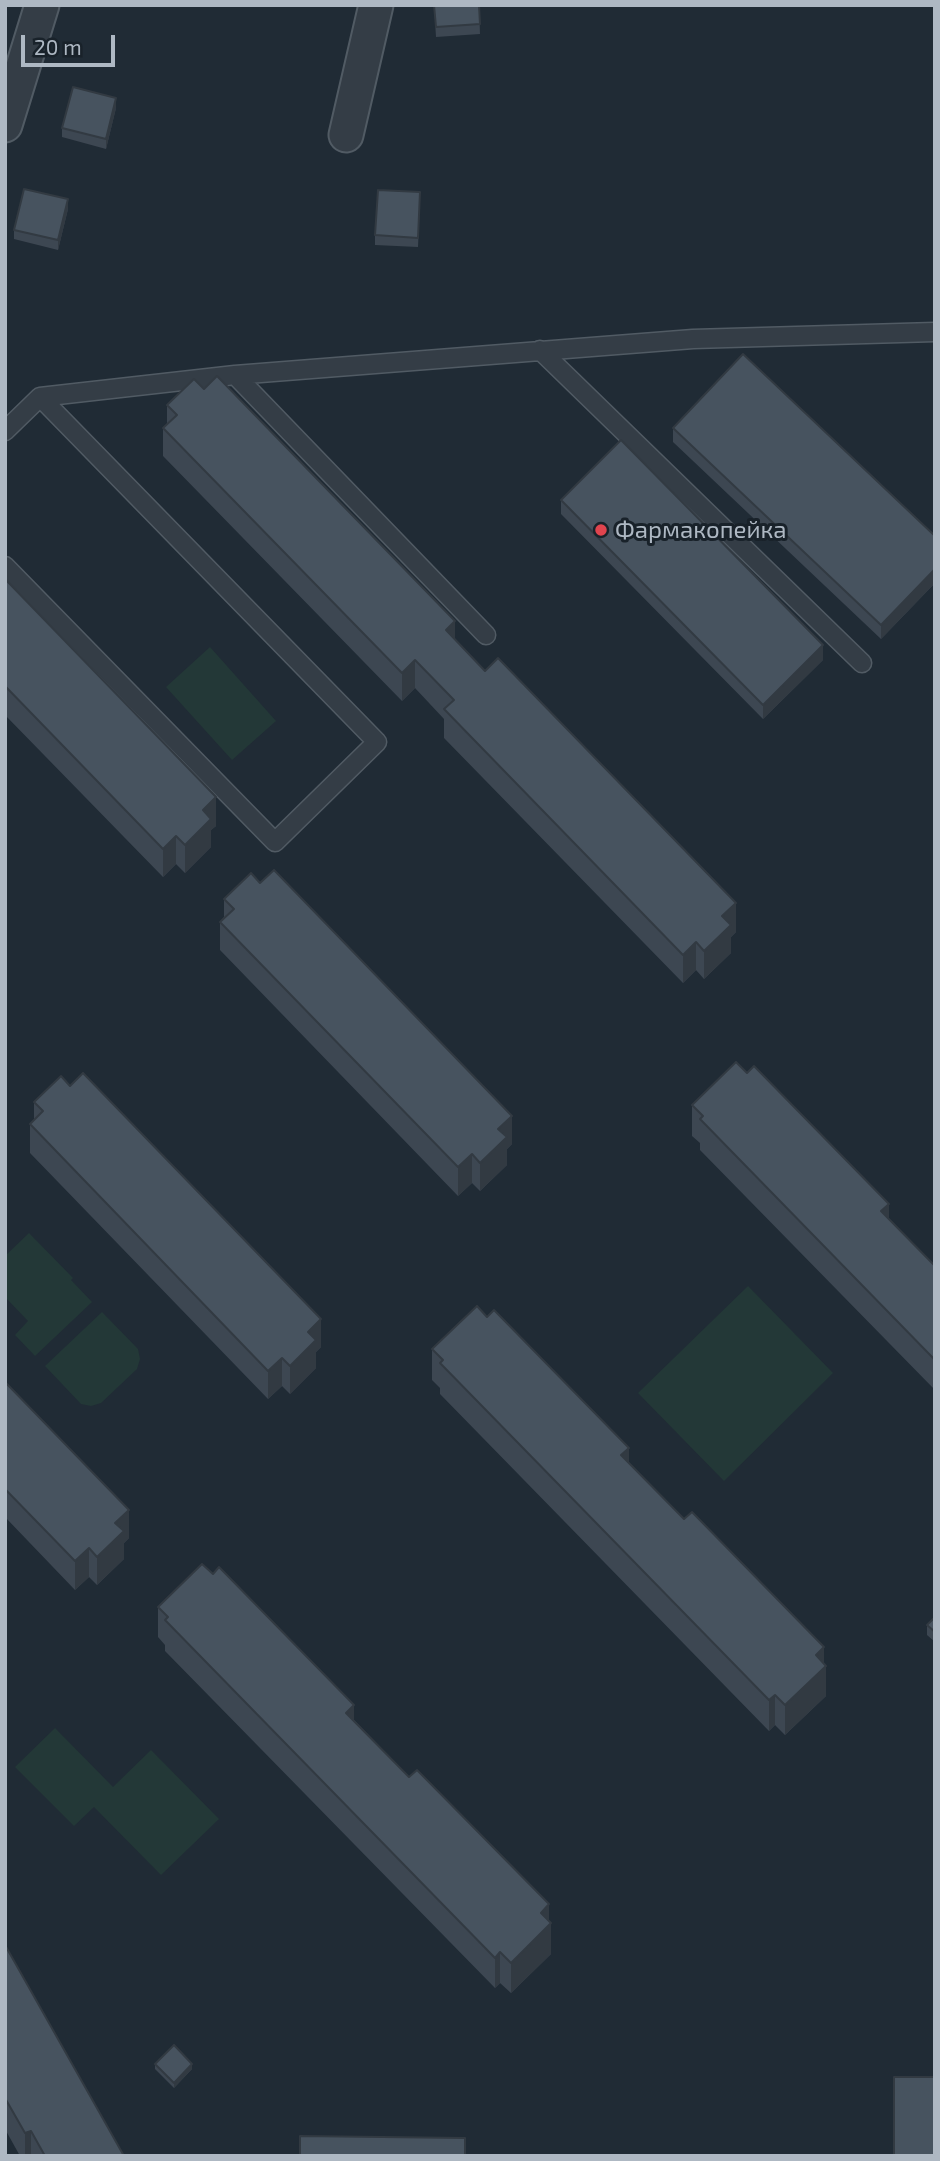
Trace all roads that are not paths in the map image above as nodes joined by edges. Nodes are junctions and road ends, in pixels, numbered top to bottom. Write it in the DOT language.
graph roads {
  1 [pos="42,5"];
  2 [pos="376,5"];
  3 [pos="5,125"];
  4 [pos="346,135"];
  5 [pos="935,332"];
  6 [pos="540,350"];
  7 [pos="234,375"];
  8 [pos="40,397"];
  9 [pos="5,431"];
  10 [pos="5,566"];
  11 [pos="486,635"];
  12 [pos="862,663"];
  1 -- 3 [label="street"];
  2 -- 4 [label="street"];
  5 -- 6 [label="lane"];
  6 -- 7 [label="lane"];
  6 -- 12 [label="lane"];
  7 -- 8 [label="lane"];
  7 -- 11 [label="lane"];
  8 -- 9 [label="lane"];
  8 -- 10 [label="lane"];
}
